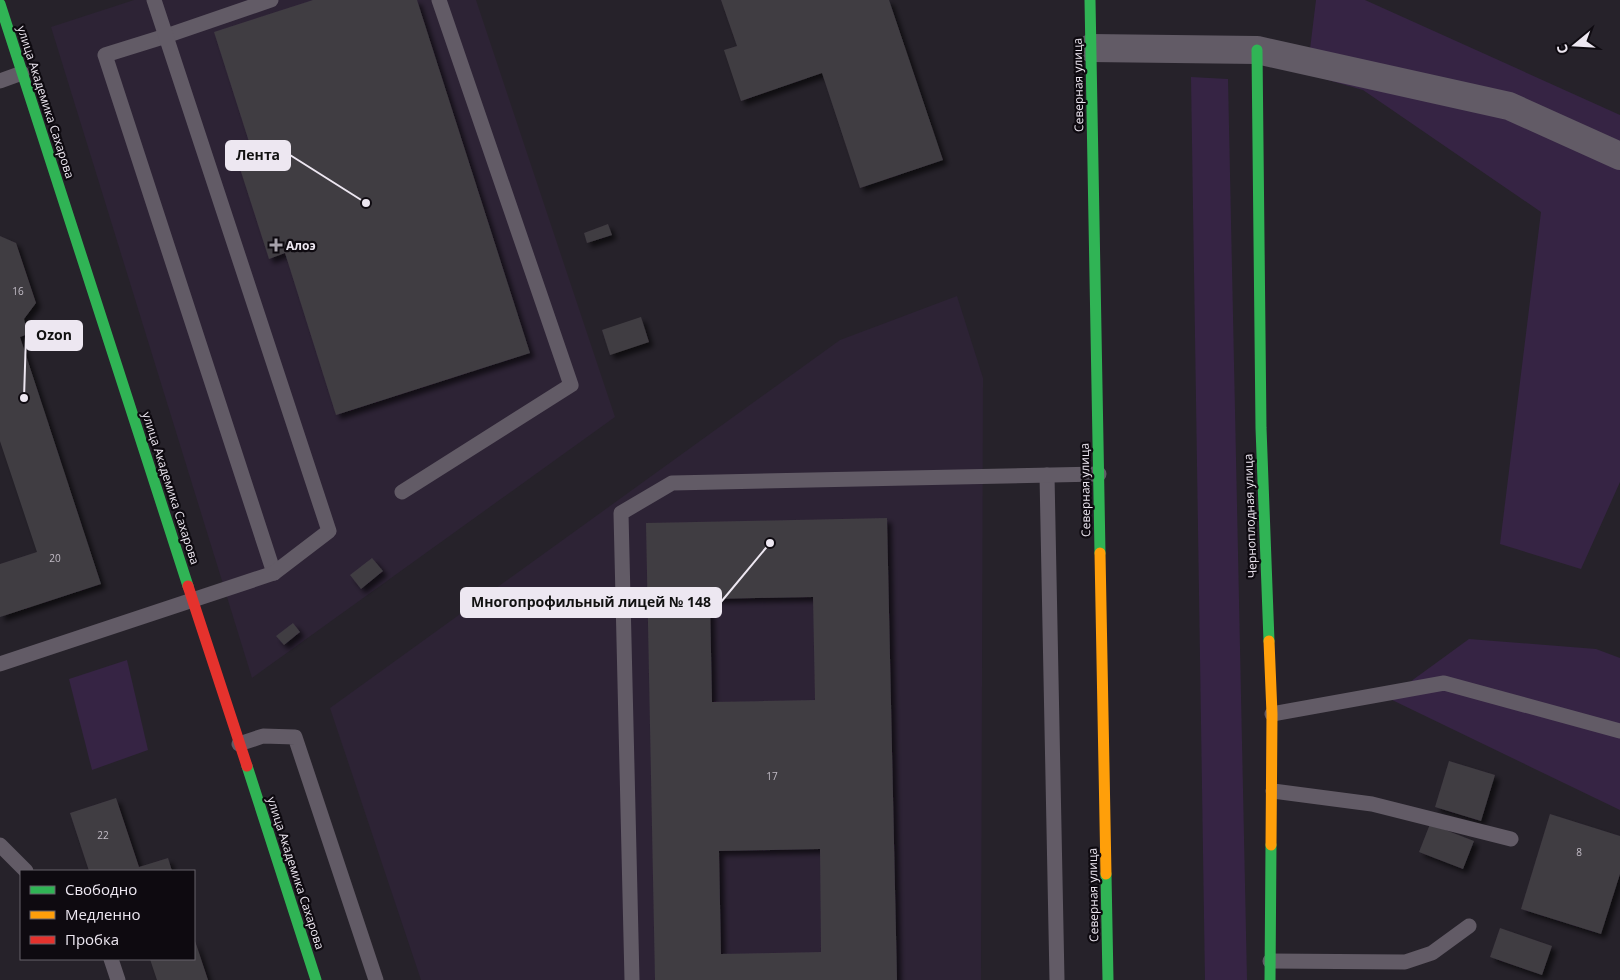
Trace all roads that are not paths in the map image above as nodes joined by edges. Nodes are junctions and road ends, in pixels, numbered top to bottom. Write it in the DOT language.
graph roads {
  1 [pos="154,0"];
  2 [pos="271,0"];
  3 [pos="439,0"];
  4 [pos="1090,0"];
  5 [pos="0,4"];
  6 [pos="166,36"];
  7 [pos="1091,48"];
  8 [pos="1257,50"];
  9 [pos="22,73"];
  10 [pos="0,80"];
  11 [pos="1620,156"];
  12 [pos="1099,474"];
  13 [pos="1047,475"];
  14 [pos="402,492"];
  15 [pos="274,573"];
  16 [pos="193,600"];
  17 [pos="0,664"];
  18 [pos="1272,714"];
  19 [pos="1620,731"];
  20 [pos="240,744"];
  21 [pos="1273,791"];
  22 [pos="1511,839"];
  23 [pos="0,846"];
  24 [pos="25,870"];
  25 [pos="1469,926"];
  26 [pos="111,960"];
  27 [pos="1270,961"];
  28 [pos="118,980"];
  29 [pos="316,980"];
  30 [pos="376,980"];
  31 [pos="632,980"];
  32 [pos="1057,980"];
  33 [pos="1108,980"];
  34 [pos="1270,980"];
  1 -- 6 [label="lane"];
  2 -- 6 [label="lane"];
  3 -- 14 [label="lane"];
  4 -- 7 [label="street, Северная улица"];
  5 -- 9 [label="street, улица Академика Сахарова"];
  6 -- 15 [label="lane"];
  6 -- 15 [label="lane"];
  7 -- 8 [label="street"];
  7 -- 12 [label="street, Северная улица"];
  8 -- 11 [label="street"];
  8 -- 18 [label="street, Черноплодная улица"];
  9 -- 10 [label="lane"];
  9 -- 16 [label="street, улица Академика Сахарова"];
  12 -- 13 [label="lane"];
  12 -- 33 [label="street, Северная улица"];
  13 -- 31 [label="lane"];
  13 -- 32 [label="lane"];
  15 -- 16 [label="lane"];
  16 -- 17 [label="lane"];
  16 -- 20 [label="street, улица Академика Сахарова"];
  18 -- 19 [label="lane"];
  18 -- 21 [label="street, Черноплодная улица"];
  20 -- 29 [label="street, улица Академика Сахарова"];
  20 -- 30 [label="lane"];
  21 -- 22 [label="lane"];
  21 -- 27 [label="street, Черноплодная улица"];
  23 -- 24 [label="lane"];
  25 -- 27 [label="lane"];
  26 -- 28 [label="lane"];
  27 -- 34 [label="street, Черноплодная улица"];
}
